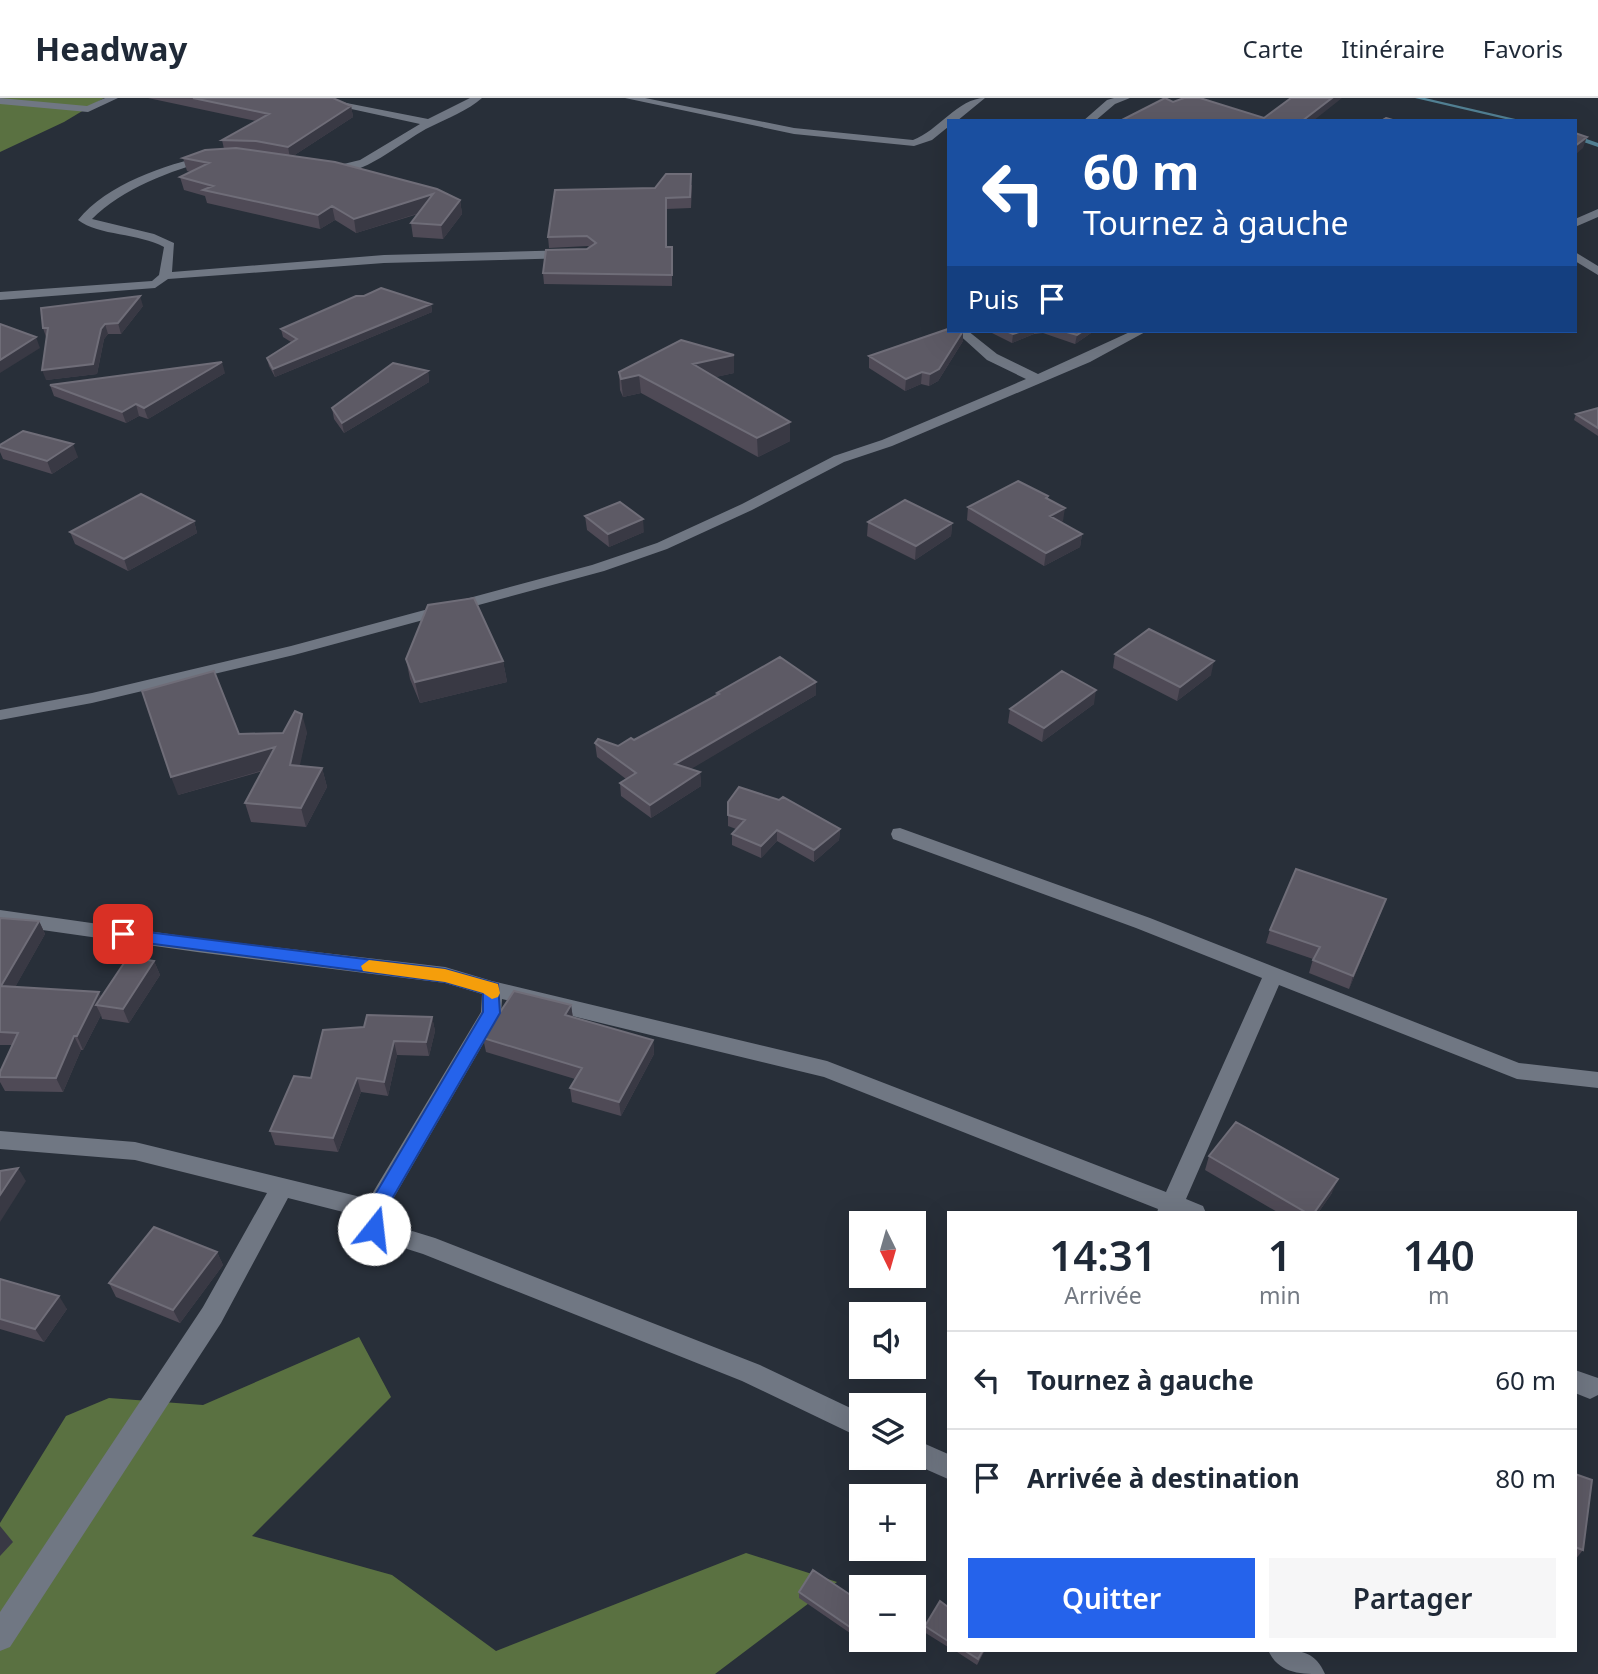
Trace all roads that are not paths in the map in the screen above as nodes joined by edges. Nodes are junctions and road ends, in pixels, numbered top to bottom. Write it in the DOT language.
graph roads {
  1 [pos="113,98"];
  2 [pos="306,98"];
  3 [pos="477,98"];
  4 [pos="630,98"];
  5 [pos="980,98"];
  6 [pos="1125,98"];
  7 [pos="0,101"];
  8 [pos="952,119"];
  9 [pos="1090,119"];
  10 [pos="431,123"];
  11 [pos="947,123"];
  12 [pos="218,156"];
  13 [pos="311,166"];
  14 [pos="1598,212"];
  15 [pos="1578,220"];
  16 [pos="1598,223"];
  17 [pos="589,253"];
  18 [pos="1577,257"];
  19 [pos="1598,271"];
  20 [pos="165,276"];
  21 [pos="0,296"];
  22 [pos="963,333"];
  23 [pos="1137,333"];
  24 [pos="1037,379"];
  25 [pos="0,715"];
  26 [pos="900,834"];
  27 [pos="0,917"];
  28 [pos="1273,976"];
  29 [pos="492,989"];
  30 [pos="1598,1080"];
  31 [pos="0,1140"];
  32 [pos="282,1187"];
  33 [pos="1170,1208"];
  34 [pos="375,1210"];
  35 [pos="849,1420"];
  36 [pos="926,1457"];
  37 [pos="947,1467"];
  38 [pos="0,1637"];
  39 [pos="1284,1652"];
  40 [pos="1311,1674"];
  1 -- 7 [label="street"];
  2 -- 10 [label="street"];
  3 -- 10 [label="street"];
  4 -- 11 [label="street"];
  5 -- 8 [label="street"];
  6 -- 9 [label="street"];
  10 -- 13 [label="street"];
  12 -- 20 [label="street"];
  14 -- 15 [label="street"];
  15 -- 16 [label="street"];
  17 -- 20 [label="street"];
  18 -- 19 [label="street"];
  20 -- 21 [label="street"];
  22 -- 24 [label="street"];
  23 -- 24 [label="street"];
  24 -- 25 [label="street"];
  26 -- 28 [label="street"];
  27 -- 29 [label="street"];
  28 -- 30 [label="street"];
  28 -- 33 [label="street"];
  29 -- 33 [label="street"];
  29 -- 34 [label="street"];
  31 -- 32 [label="street"];
  32 -- 34 [label="street"];
  32 -- 38 [label="street"];
  34 -- 35 [label="street"];
  36 -- 37 [label="street"];
  39 -- 40 [label="street"];
}
